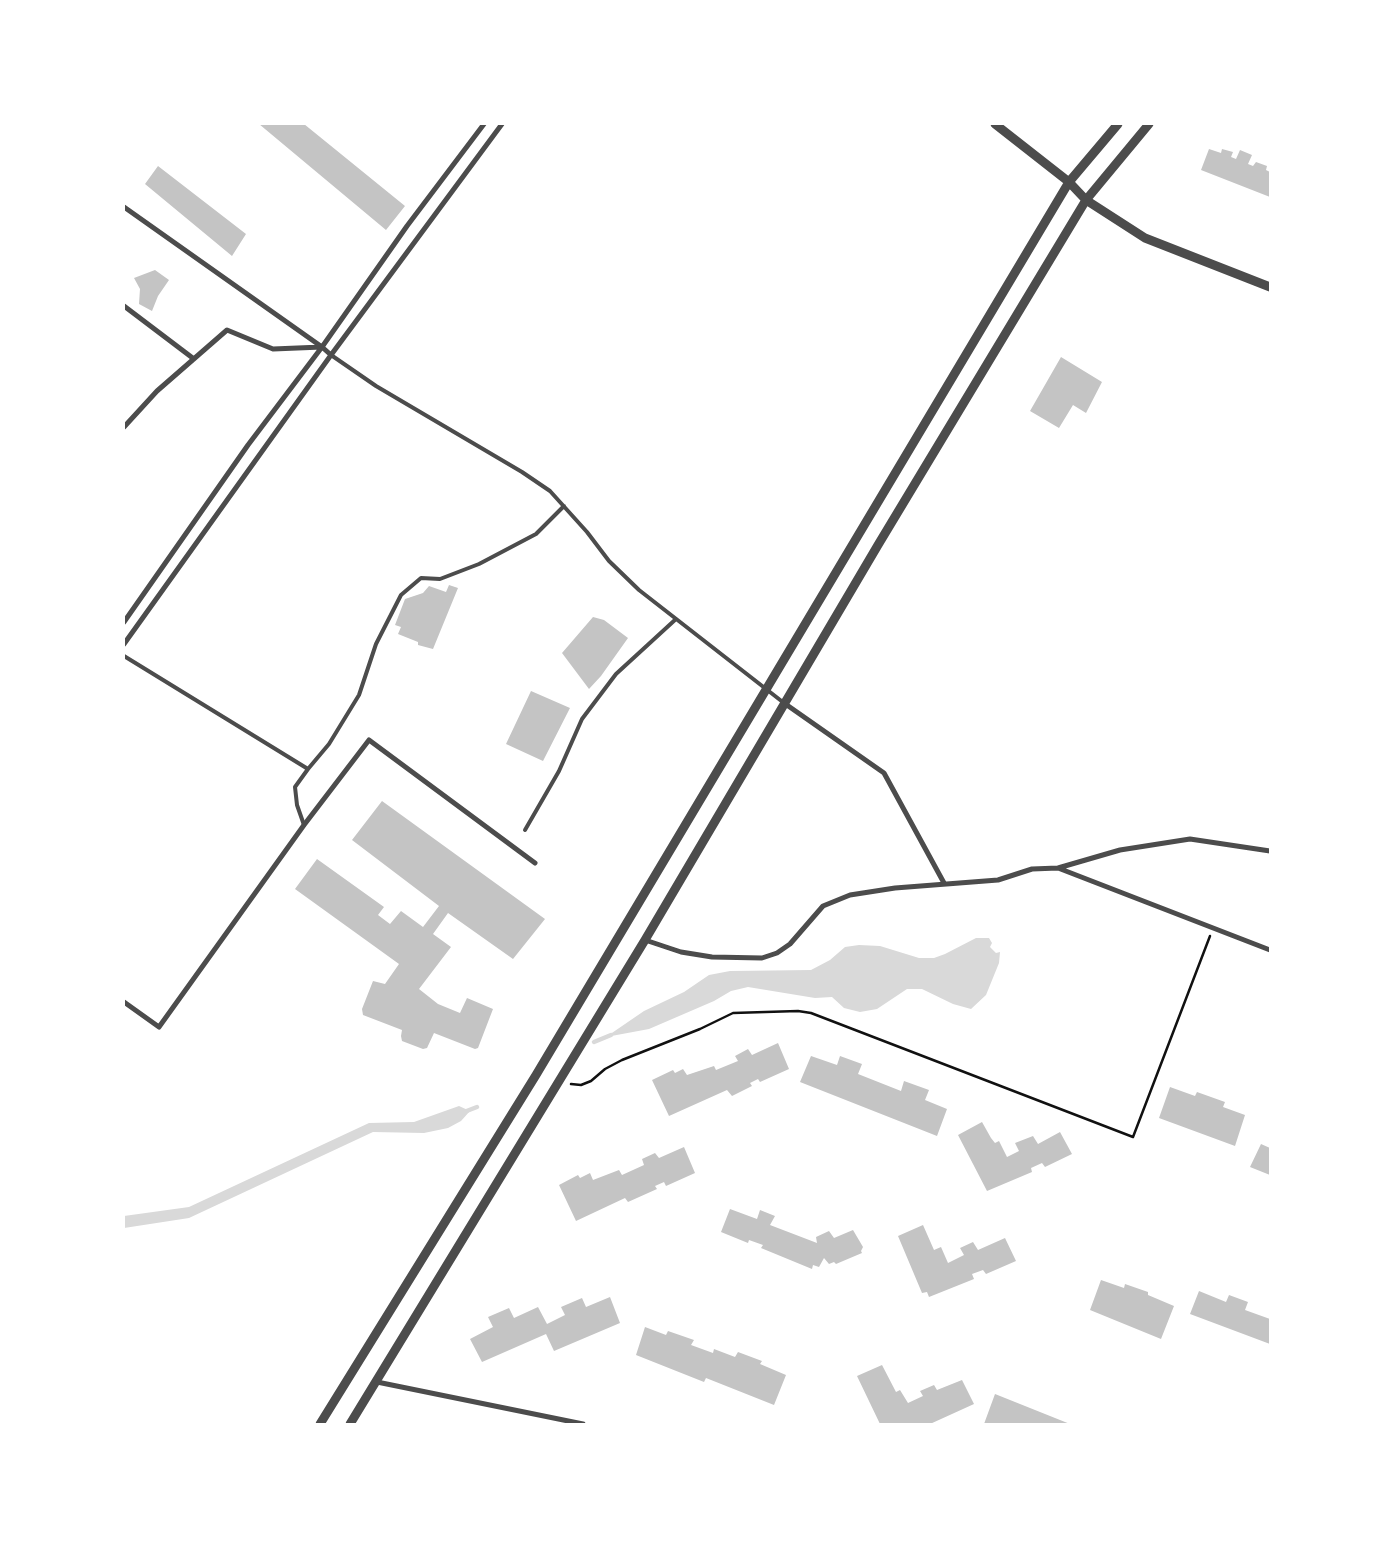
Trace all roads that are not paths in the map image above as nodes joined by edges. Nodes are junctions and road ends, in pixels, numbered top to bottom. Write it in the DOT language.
graph roads {
  1 [pos="484,124"];
  2 [pos="502,124"];
  3 [pos="995,124"];
  4 [pos="1118,124"];
  5 [pos="1149,124"];
  6 [pos="1069,182"];
  7 [pos="1086,200"];
  8 [pos="124,207"];
  9 [pos="1270,287"];
  10 [pos="124,306"];
  11 [pos="322,346"];
  12 [pos="331,356"];
  13 [pos="194,359"];
  14 [pos="124,427"];
  15 [pos="564,506"];
  16 [pos="676,619"];
  17 [pos="124,622"];
  18 [pos="124,644"];
  19 [pos="124,656"];
  20 [pos="766,689"];
  21 [pos="784,703"];
  22 [pos="308,770"];
  23 [pos="304,825"];
  24 [pos="525,830"];
  25 [pos="1270,851"];
  26 [pos="535,862"];
  27 [pos="1058,868"];
  28 [pos="944,884"];
  29 [pos="645,940"];
  30 [pos="1270,950"];
  31 [pos="124,1002"];
  32 [pos="377,1382"];
  33 [pos="320,1424"];
  34 [pos="350,1424"];
  35 [pos="583,1424"];
  1 -- 11 [label="street"];
  2 -- 12 [label="street"];
  3 -- 6 [label="street"];
  4 -- 6 [label="street"];
  5 -- 7 [label="street"];
  6 -- 7 [label="street"];
  6 -- 20 [label="street"];
  7 -- 9 [label="street"];
  7 -- 21 [label="street"];
  8 -- 11 [label="street"];
  10 -- 13 [label="street"];
  11 -- 12 [label="street"];
  11 -- 13 [label="street"];
  11 -- 17 [label="street"];
  12 -- 15 [label="lane"];
  12 -- 18 [label="street"];
  13 -- 14 [label="street"];
  15 -- 16 [label="lane"];
  15 -- 22 [label="lane"];
  16 -- 20 [label="lane"];
  16 -- 24 [label="lane"];
  19 -- 22 [label="lane"];
  20 -- 21 [label="lane"];
  20 -- 33 [label="street"];
  21 -- 28 [label="street"];
  21 -- 29 [label="street"];
  22 -- 23 [label="lane"];
  23 -- 26 [label="street"];
  23 -- 31 [label="street"];
  25 -- 27 [label="street"];
  27 -- 28 [label="street"];
  27 -- 30 [label="street"];
  28 -- 29 [label="street"];
  29 -- 32 [label="street"];
  32 -- 34 [label="street"];
  32 -- 35 [label="street"];
}
